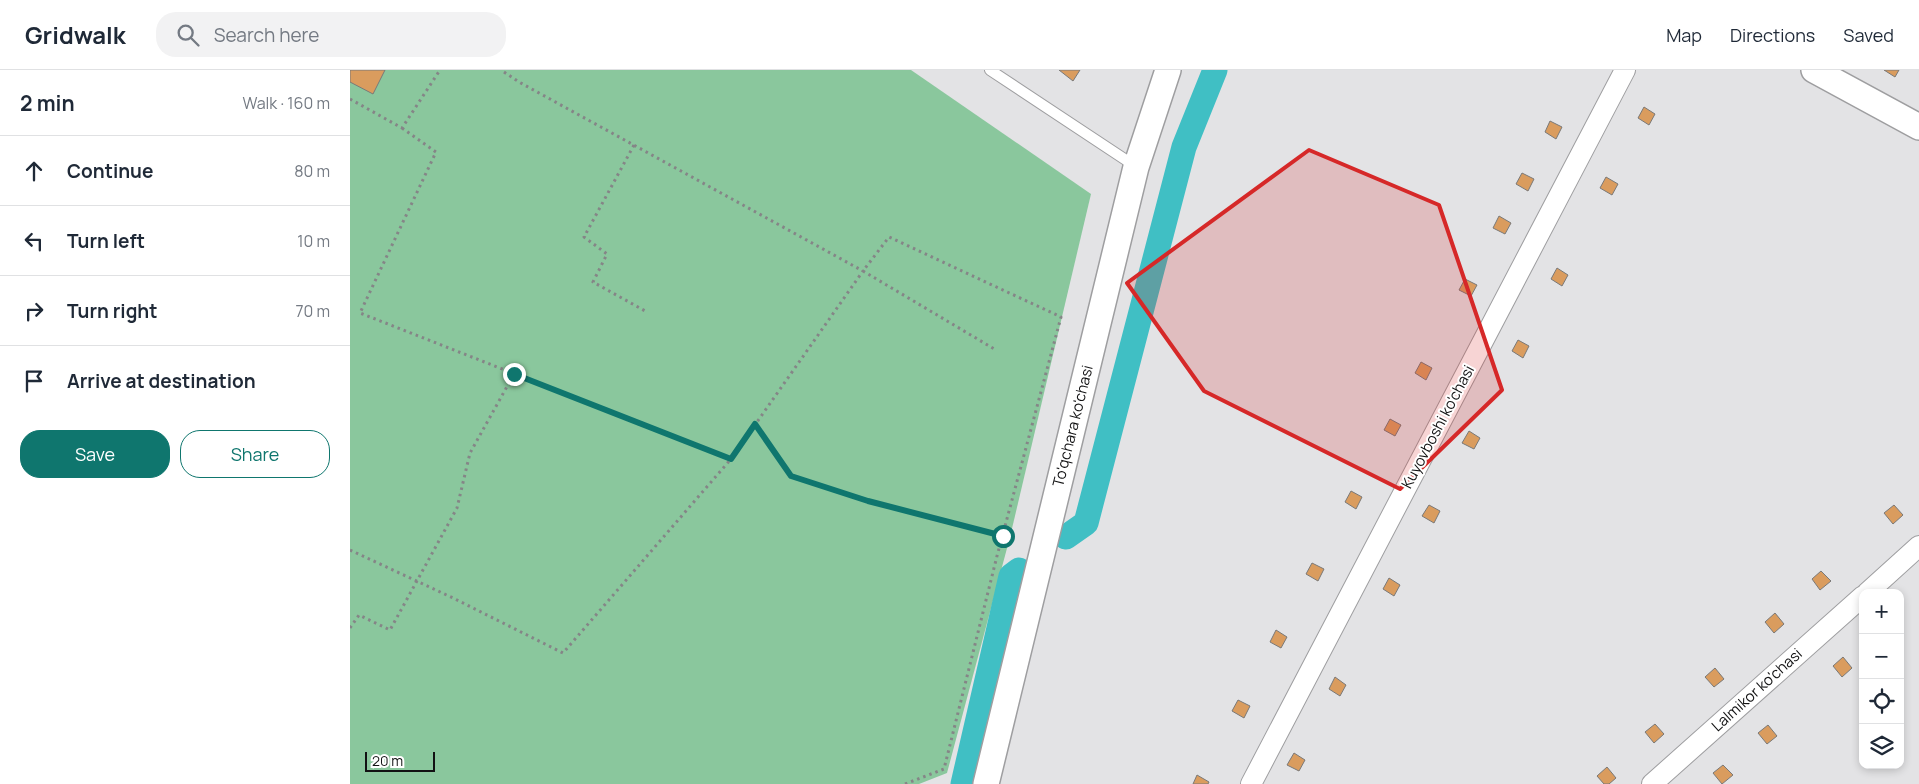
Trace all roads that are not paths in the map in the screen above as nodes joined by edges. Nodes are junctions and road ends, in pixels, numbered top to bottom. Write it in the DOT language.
graph roads {
  1 [pos="990,70"];
  2 [pos="1168,70"];
  3 [pos="1624,70"];
  4 [pos="1814,70"];
  5 [pos="1919,127"];
  6 [pos="1136,167"];
  7 [pos="1919,546"];
  8 [pos="1871,589"];
  9 [pos="1859,600"];
  10 [pos="986,784"];
  11 [pos="1251,784"];
  12 [pos="1652,784"];
  1 -- 6 [label="lane"];
  2 -- 6 [label="street, To'qchara ko'chasi"];
  3 -- 11 [label="street, Kuyovboshi ko'chasi"];
  4 -- 5 [label="street"];
  6 -- 10 [label="street, To'qchara ko'chasi"];
  7 -- 8 [label="street"];
  9 -- 12 [label="street, Lalmikor ko'chasi"];
}
